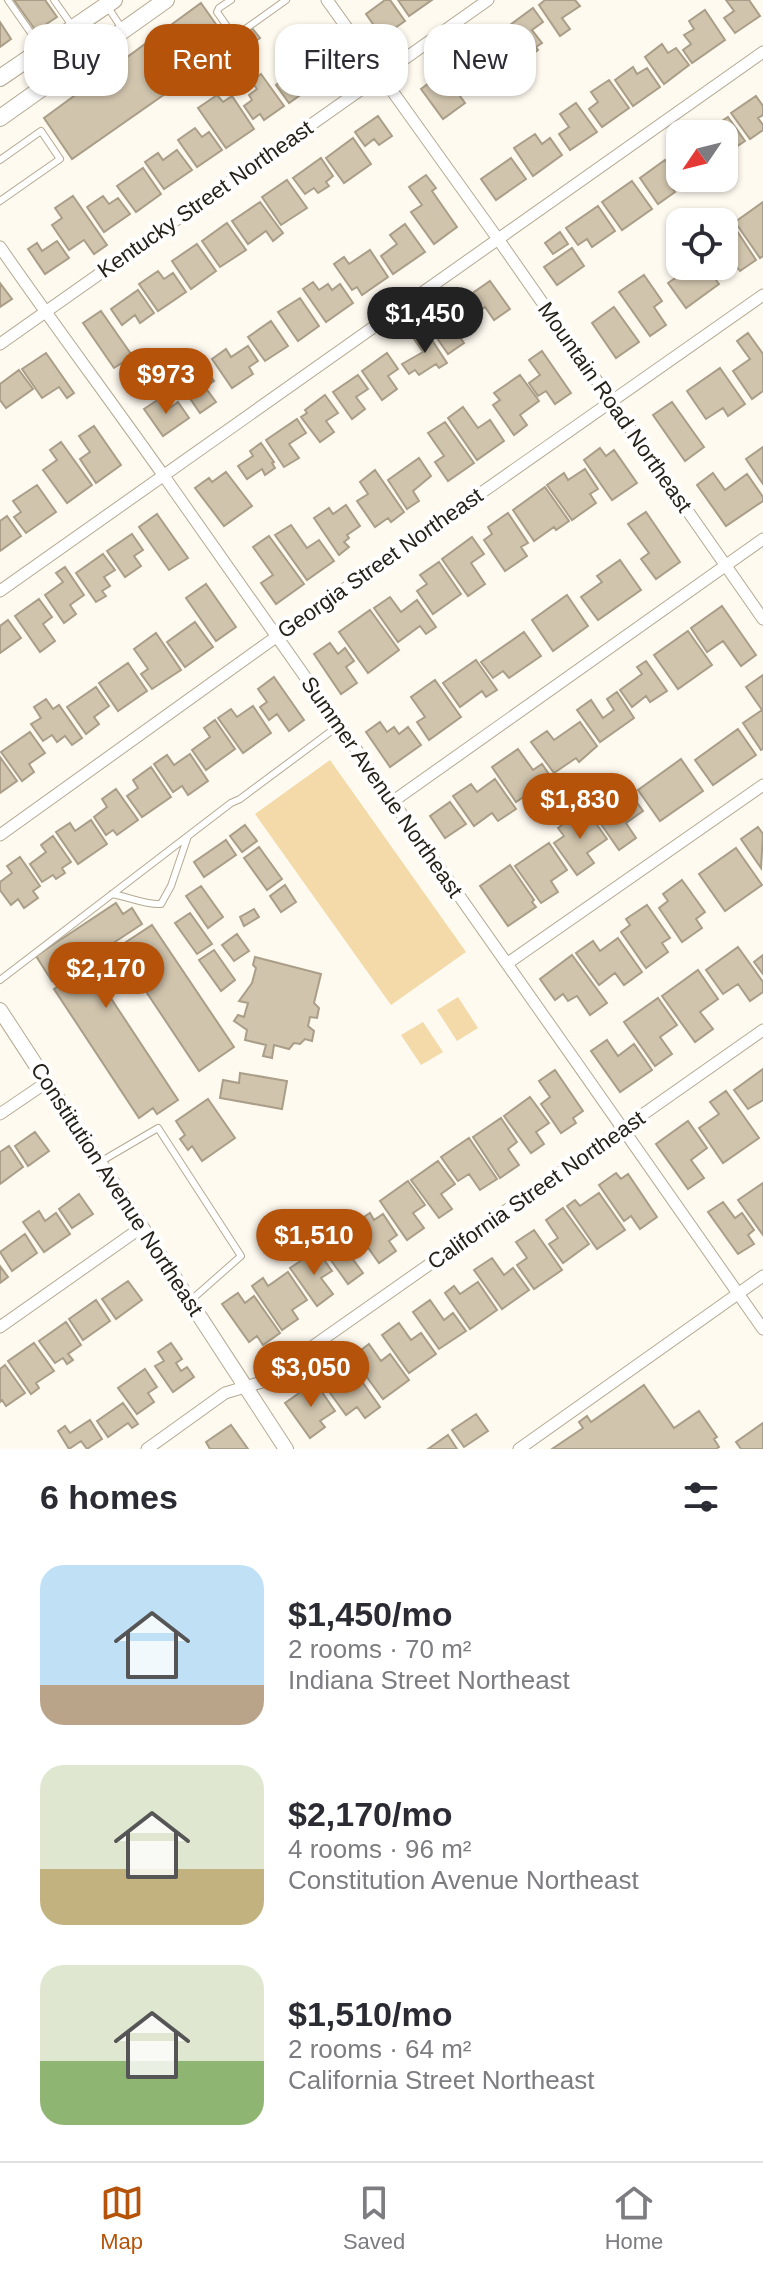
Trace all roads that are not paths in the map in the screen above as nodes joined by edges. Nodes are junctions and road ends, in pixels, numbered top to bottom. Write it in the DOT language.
graph roads {
  1 [pos="8,0"];
  2 [pos="54,0"];
  3 [pos="166,0"];
  4 [pos="231,0"];
  5 [pos="286,0"];
  6 [pos="327,0"];
  7 [pos="488,0"];
  8 [pos="107,2"];
  9 [pos="25,24"];
  10 [pos="71,24"];
  11 [pos="77,24"];
  12 [pos="120,24"];
  13 [pos="344,24"];
  14 [pos="128,27"];
  15 [pos="763,52"];
  16 [pos="408,56"];
  17 [pos="24,61"];
  18 [pos="0,78"];
  19 [pos="31,96"];
  20 [pos="351,96"];
  21 [pos="396,96"];
  22 [pos="0,118"];
  23 [pos="0,160"];
  24 [pos="0,201"];
  25 [pos="498,239"];
  26 [pos="0,247"];
  27 [pos="763,295"];
  28 [pos="45,312"];
  29 [pos="0,344"];
  30 [pos="610,402"];
  31 [pos="163,475"];
  32 [pos="763,539"];
  33 [pos="725,566"];
  34 [pos="0,591"];
  35 [pos="763,619"];
  36 [pos="276,637"];
  37 [pos="338,726"];
  38 [pos="763,785"];
  39 [pos="392,802"];
  40 [pos="0,835"];
  41 [pos="188,836"];
  42 [pos="112,894"];
  43 [pos="508,963"];
  44 [pos="0,980"];
  45 [pos="0,1010"];
  46 [pos="763,1030"];
  47 [pos="47,1082"];
  48 [pos="0,1114"];
  49 [pos="622,1129"];
  50 [pos="99,1162"];
  51 [pos="142,1227"];
  52 [pos="763,1276"];
  53 [pos="738,1294"];
  54 [pos="190,1301"];
  55 [pos="0,1327"];
  56 [pos="763,1329"];
  57 [pos="245,1387"];
  58 [pos="147,1449"];
  59 [pos="286,1449"];
  60 [pos="519,1449"];
  1 -- 9 [label="lane"];
  2 -- 10 [label="lane"];
  3 -- 14 [label="main road"];
  4 -- 5 [label="lane"];
  6 -- 13 [label="street, Mountain Road Northeast"];
  7 -- 16 [label="street, Kentucky Street Northeast"];
  8 -- 11 [label="main road"];
  8 -- 12 [label="lane"];
  15 -- 25 [label="street"];
  17 -- 18 [label="main road"];
  19 -- 22 [label="main road"];
  20 -- 28 [label="street, Kentucky Street Northeast"];
  21 -- 25 [label="street, Mountain Road Northeast"];
  23 -- 24 [label="lane"];
  25 -- 30 [label="street, Mountain Road Northeast"];
  25 -- 31 [label="street"];
  26 -- 28 [label="street, Summer Avenue Northeast"];
  27 -- 30 [label="street, Georgia Street Northeast"];
  28 -- 29 [label="street, Kentucky Street Northeast"];
  28 -- 31 [label="street, Summer Avenue Northeast"];
  30 -- 33 [label="street, Mountain Road Northeast"];
  30 -- 36 [label="street, Georgia Street Northeast"];
  31 -- 34 [label="street"];
  31 -- 36 [label="street, Summer Avenue Northeast"];
  32 -- 33 [label="street"];
  33 -- 35 [label="street, Mountain Road Northeast"];
  33 -- 39 [label="street"];
  36 -- 37 [label="street, Summer Avenue Northeast"];
  36 -- 40 [label="street, Georgia Street Northeast"];
  37 -- 39 [label="street, Summer Avenue Northeast"];
  37 -- 41 [label="lane"];
  38 -- 43 [label="street"];
  39 -- 43 [label="street, Summer Avenue Northeast"];
  41 -- 42 [label="lane"];
  41 -- 42 [label="lane"];
  42 -- 44 [label="lane"];
  43 -- 49 [label="street, Summer Avenue Northeast"];
  45 -- 47 [label="street, Constitution Avenue Northeast"];
  46 -- 49 [label="street, California Street Northeast"];
  47 -- 48 [label="street"];
  47 -- 50 [label="street, Constitution Avenue Northeast"];
  49 -- 53 [label="street, Summer Avenue Northeast"];
  49 -- 57 [label="street, California Street Northeast"];
  50 -- 51 [label="street, Constitution Avenue Northeast"];
  50 -- 54 [label="lane"];
  51 -- 54 [label="street, Constitution Avenue Northeast"];
  51 -- 55 [label="street"];
  52 -- 53 [label="street"];
  53 -- 56 [label="street, Summer Avenue Northeast"];
  53 -- 60 [label="street"];
  54 -- 57 [label="street, Constitution Avenue Northeast"];
  57 -- 58 [label="street, California Street Northeast"];
  57 -- 59 [label="street, Constitution Avenue Northeast"];
}
